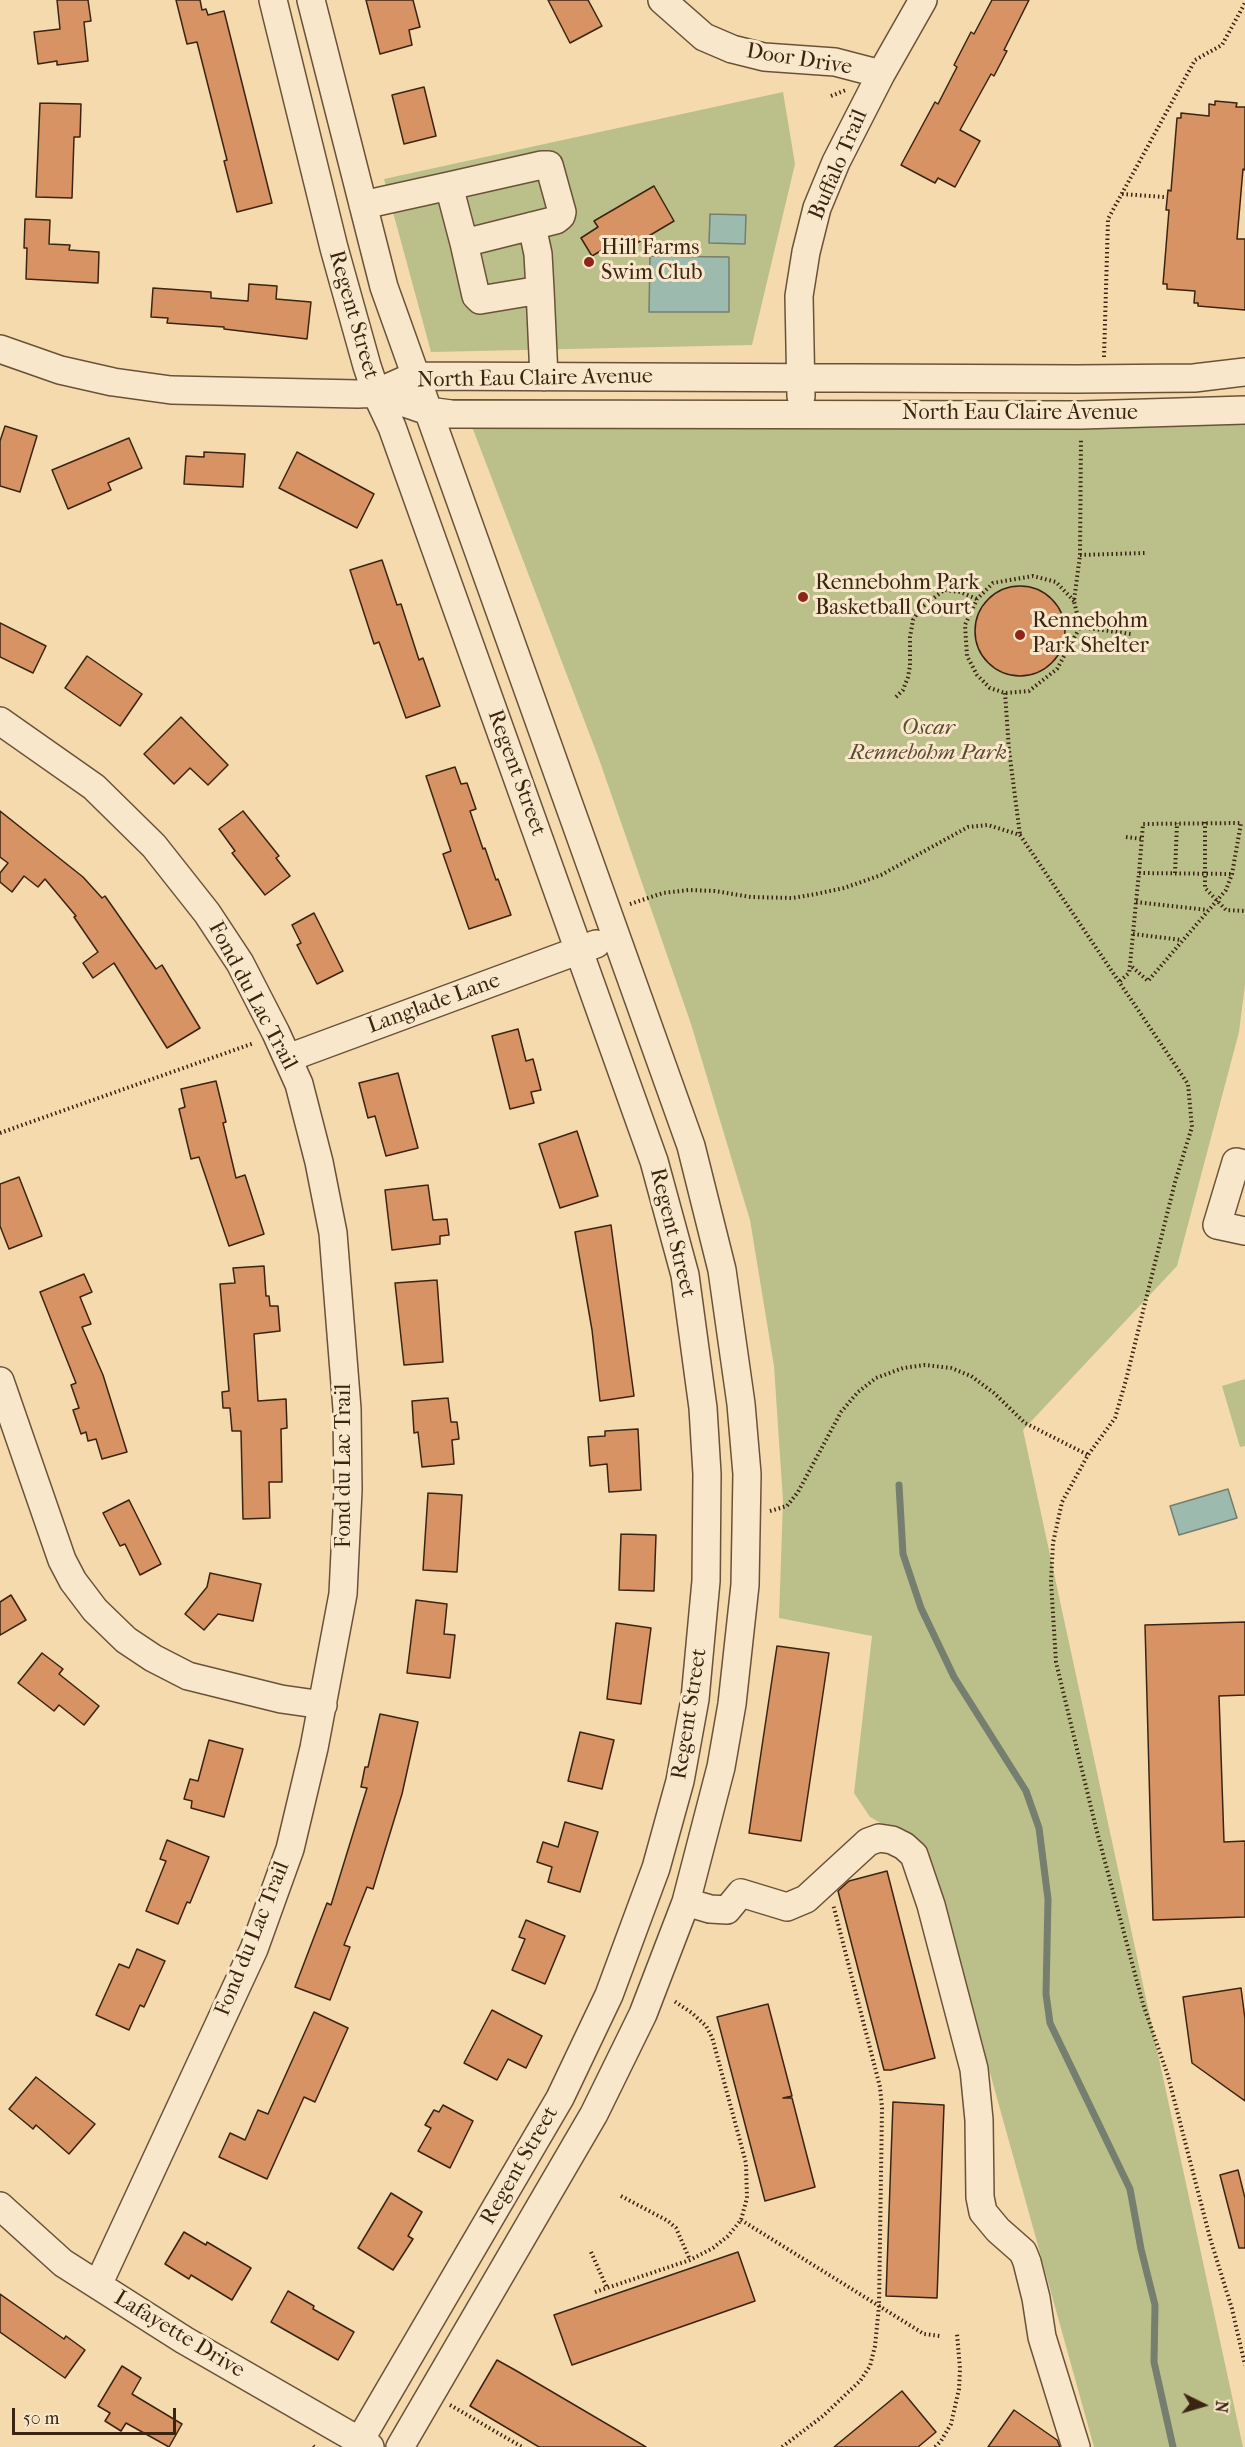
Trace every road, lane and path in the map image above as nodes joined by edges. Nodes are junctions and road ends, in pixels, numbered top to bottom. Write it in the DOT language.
graph roads {
  1 [pos="273,0"];
  2 [pos="311,0"];
  3 [pos="662,0"];
  4 [pos="923,0"];
  5 [pos="1245,3"];
  6 [pos="881,74"];
  7 [pos="846,90"];
  8 [pos="831,96"];
  9 [pos="449,186"];
  10 [pos="1122,194"];
  11 [pos="1164,198"];
  12 [pos="363,205"];
  13 [pos="532,226"];
  14 [pos="464,243"];
  15 [pos="540,290"];
  16 [pos="0,348"];
  17 [pos="1104,357"];
  18 [pos="1245,372"];
  19 [pos="414,376"];
  20 [pos="544,377"];
  21 [pos="800,378"];
  22 [pos="376,393"];
  23 [pos="1245,410"];
  24 [pos="428,411"];
  25 [pos="801,415"];
  26 [pos="1081,425"];
  27 [pos="1145,553"];
  28 [pos="1080,555"];
  29 [pos="977,599"];
  30 [pos="1074,601"];
  31 [pos="1080,627"];
  32 [pos="1131,634"];
  33 [pos="1005,693"];
  34 [pos="896,697"];
  35 [pos="0,721"];
  36 [pos="1205,822"];
  37 [pos="1177,823"];
  38 [pos="1020,835"];
  39 [pos="1126,837"];
  40 [pos="1142,839"];
  41 [pos="1139,873"];
  42 [pos="1175,873"];
  43 [pos="1205,873"];
  44 [pos="1232,874"];
  45 [pos="1217,900"];
  46 [pos="1136,902"];
  47 [pos="624,906"];
  48 [pos="1209,910"];
  49 [pos="1245,911"];
  50 [pos="1133,934"];
  51 [pos="615,937"];
  52 [pos="1183,940"];
  53 [pos="580,950"];
  54 [pos="1130,965"];
  55 [pos="1120,981"];
  56 [pos="250,1045"];
  57 [pos="288,1058"];
  58 [pos="0,1133"];
  59 [pos="1245,1164"];
  60 [pos="1245,1231"];
  61 [pos="0,1381"];
  62 [pos="1088,1455"];
  63 [pos="763,1511"];
  64 [pos="323,1704"];
  65 [pos="828,1877"];
  66 [pos="687,1902"];
  67 [pos="668,1997"];
  68 [pos="621,2196"];
  69 [pos="0,2206"];
  70 [pos="741,2220"];
  71 [pos="591,2252"];
  72 [pos="690,2260"];
  73 [pos="98,2285"];
  74 [pos="607,2288"];
  75 [pos="595,2292"];
  76 [pos="879,2306"];
  77 [pos="957,2334"];
  78 [pos="940,2336"];
  79 [pos="1245,2365"];
  80 [pos="446,2402"];
  81 [pos="362,2445"];
  82 [pos="400,2447"];
  83 [pos="522,2447"];
  84 [pos="782,2447"];
  85 [pos="934,2447"];
  86 [pos="1076,2447"];
  1 -- 22 [label="street, Regent Street"];
  2 -- 12 [label="street, Regent Street"];
  3 -- 6 [label="street, Door Drive"];
  4 -- 6 [label="street, Buffalo Trail"];
  5 -- 10 [label="path"];
  6 -- 21 [label="street, Buffalo Trail"];
  7 -- 8 [label="path"];
  9 -- 12 [label="street"];
  9 -- 13 [label="street"];
  9 -- 14 [label="street"];
  10 -- 11 [label="path"];
  10 -- 17 [label="path"];
  12 -- 19 [label="street, Regent Street"];
  13 -- 14 [label="street"];
  13 -- 15 [label="street"];
  14 -- 15 [label="street"];
  15 -- 20 [label="street"];
  16 -- 22 [label="street"];
  18 -- 21 [label="street, North Eau Claire Avenue"];
  19 -- 20 [label="street, North Eau Claire Avenue"];
  19 -- 22 [label="street, North Eau Claire Avenue"];
  19 -- 24 [label="street, Regent Street"];
  20 -- 21 [label="street, North Eau Claire Avenue"];
  21 -- 25 [label="street, Buffalo Trail"];
  22 -- 24 [label="street, North Eau Claire Avenue"];
  22 -- 53 [label="street, Regent Street"];
  23 -- 26 [label="street, North Eau Claire Avenue"];
  24 -- 25 [label="street, North Eau Claire Avenue"];
  24 -- 51 [label="street, Regent Street"];
  25 -- 26 [label="street, North Eau Claire Avenue"];
  26 -- 28 [label="path"];
  27 -- 28 [label="path"];
  28 -- 30 [label="path"];
  29 -- 30 [label="path"];
  29 -- 33 [label="path"];
  29 -- 34 [label="path"];
  30 -- 31 [label="path"];
  31 -- 32 [label="path"];
  31 -- 33 [label="path"];
  33 -- 38 [label="path"];
  35 -- 57 [label="street, Fond du Lac Trail"];
  36 -- 37 [label="path"];
  36 -- 43 [label="path"];
  36 -- 44 [label="path"];
  37 -- 40 [label="path"];
  37 -- 42 [label="path"];
  38 -- 47 [label="path"];
  38 -- 55 [label="path"];
  39 -- 40 [label="path"];
  40 -- 41 [label="path"];
  41 -- 42 [label="path"];
  41 -- 46 [label="path"];
  42 -- 43 [label="path"];
  43 -- 44 [label="path"];
  43 -- 45 [label="path"];
  44 -- 45 [label="path"];
  45 -- 48 [label="path"];
  45 -- 49 [label="path"];
  46 -- 48 [label="path"];
  46 -- 50 [label="path"];
  48 -- 52 [label="path"];
  50 -- 52 [label="path"];
  50 -- 54 [label="path"];
  51 -- 53 [label="street, Langlade Lane"];
  51 -- 66 [label="street, Regent Street"];
  52 -- 54 [label="path"];
  53 -- 57 [label="street, Langlade Lane"];
  53 -- 81 [label="street, Regent Street"];
  54 -- 55 [label="path"];
  55 -- 62 [label="path"];
  56 -- 58 [label="path"];
  57 -- 64 [label="street, Fond du Lac Trail"];
  59 -- 60 [label="street"];
  61 -- 64 [label="street"];
  62 -- 63 [label="path"];
  62 -- 79 [label="path"];
  64 -- 73 [label="street, Fond du Lac Trail"];
  65 -- 66 [label="street"];
  65 -- 76 [label="path"];
  65 -- 86 [label="street"];
  66 -- 82 [label="street, Regent Street"];
  67 -- 70 [label="path"];
  68 -- 72 [label="path"];
  69 -- 73 [label="street, Lafayette Drive"];
  70 -- 72 [label="path"];
  70 -- 76 [label="path"];
  71 -- 74 [label="path"];
  72 -- 74 [label="path"];
  73 -- 81 [label="street, Lafayette Drive"];
  74 -- 75 [label="path"];
  76 -- 78 [label="path"];
  76 -- 84 [label="path"];
  77 -- 85 [label="path"];
  80 -- 83 [label="path"];
}
